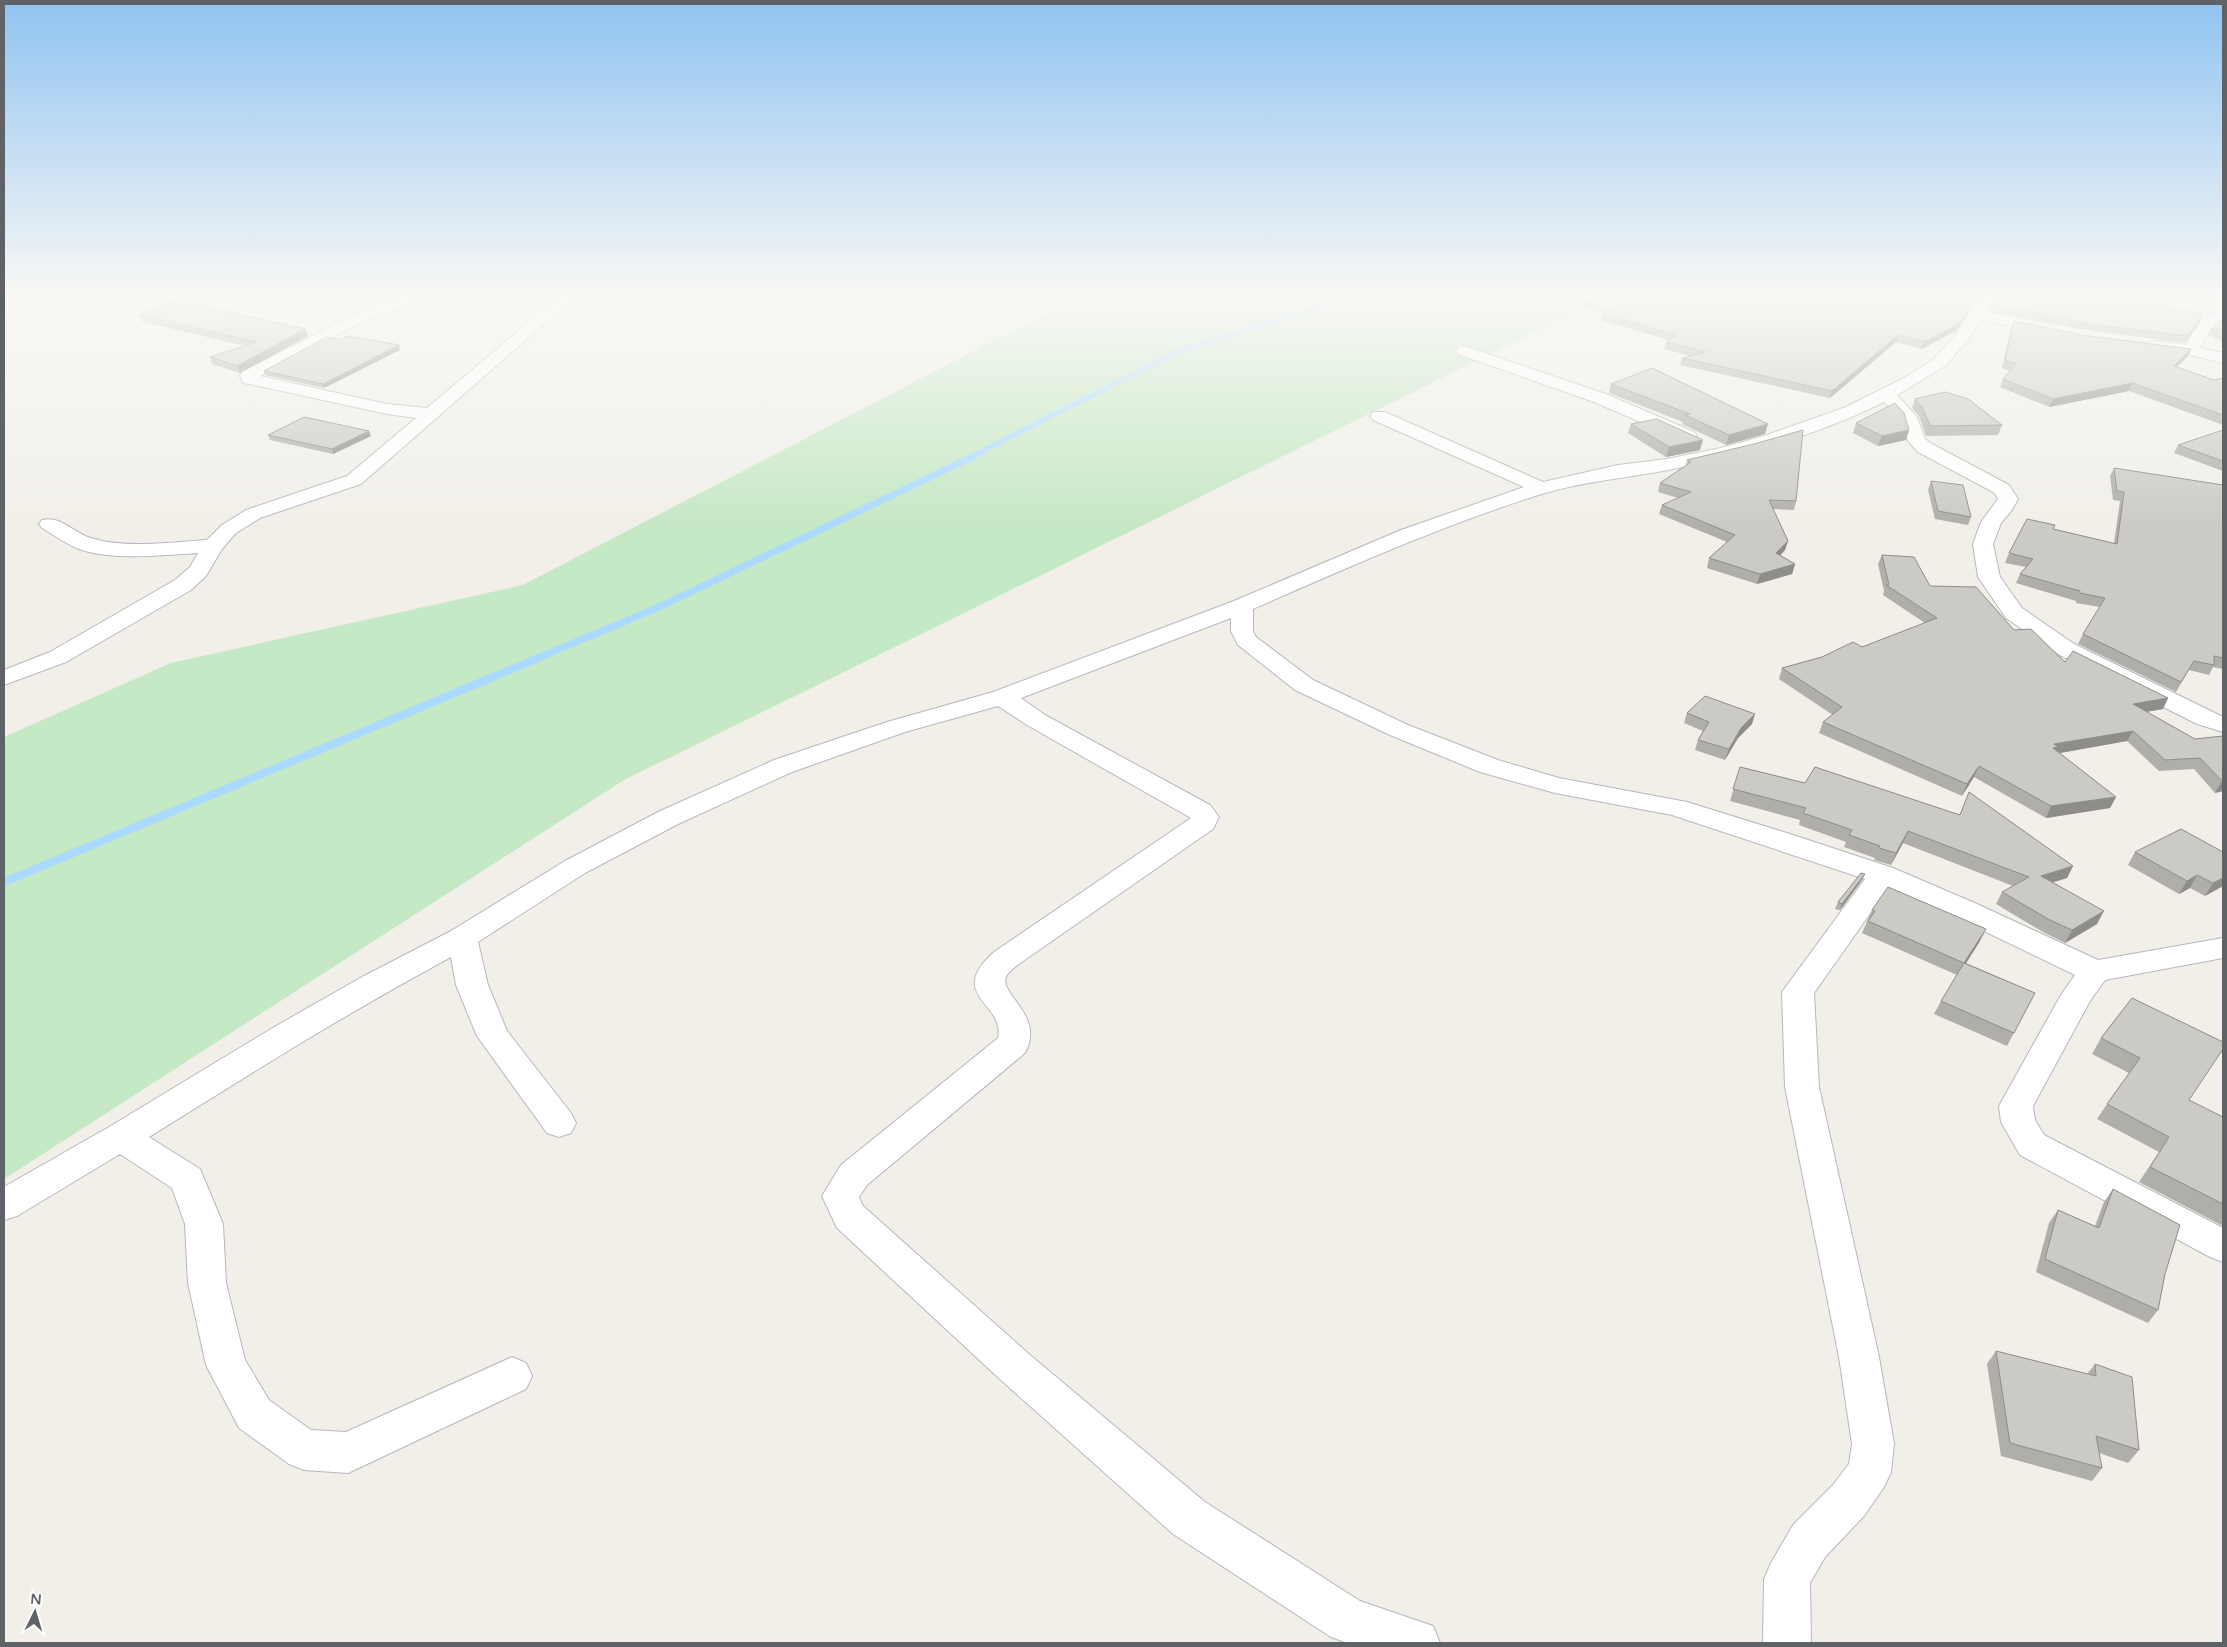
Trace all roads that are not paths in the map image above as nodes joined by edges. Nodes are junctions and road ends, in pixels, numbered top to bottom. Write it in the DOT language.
graph roads {
  1 [pos="254,373"];
  2 [pos="479,373"];
  3 [pos="1527,373"];
  4 [pos="1922,373"];
  5 [pos="1887,394"];
  6 [pos="431,414"];
  7 [pos="1379,416"];
  8 [pos="1724,453"];
  9 [pos="1541,488"];
  10 [pos="49,524"];
  11 [pos="214,546"];
  12 [pos="1242,606"];
  13 [pos="4,678"];
  14 [pos="1002,697"];
  15 [pos="2223,725"];
  16 [pos="1883,876"];
  17 [pos="462,938"];
  18 [pos="2223,948"];
  19 [pos="2095,971"];
  20 [pos="559,1123"];
  21 [pos="122,1137"];
  22 [pos="4,1205"];
  23 [pos="2223,1246"];
  24 [pos="512,1376"];
  25 [pos="1416,1643"];
  26 [pos="1787,1643"];
  1 -- 6 [label="street"];
  2 -- 6 [label="street"];
  3 -- 8 [label="street"];
  4 -- 5 [label="street"];
  5 -- 8 [label="street"];
  5 -- 15 [label="street"];
  6 -- 11 [label="street"];
  7 -- 9 [label="street"];
  8 -- 9 [label="street"];
  9 -- 12 [label="street"];
  10 -- 11 [label="street"];
  11 -- 13 [label="street"];
  12 -- 14 [label="street"];
  12 -- 16 [label="street"];
  14 -- 17 [label="street"];
  14 -- 25 [label="street"];
  16 -- 19 [label="street"];
  16 -- 26 [label="street"];
  17 -- 20 [label="street"];
  17 -- 21 [label="street"];
  18 -- 19 [label="street"];
  19 -- 23 [label="street"];
  21 -- 22 [label="street"];
  21 -- 24 [label="street"];
}
